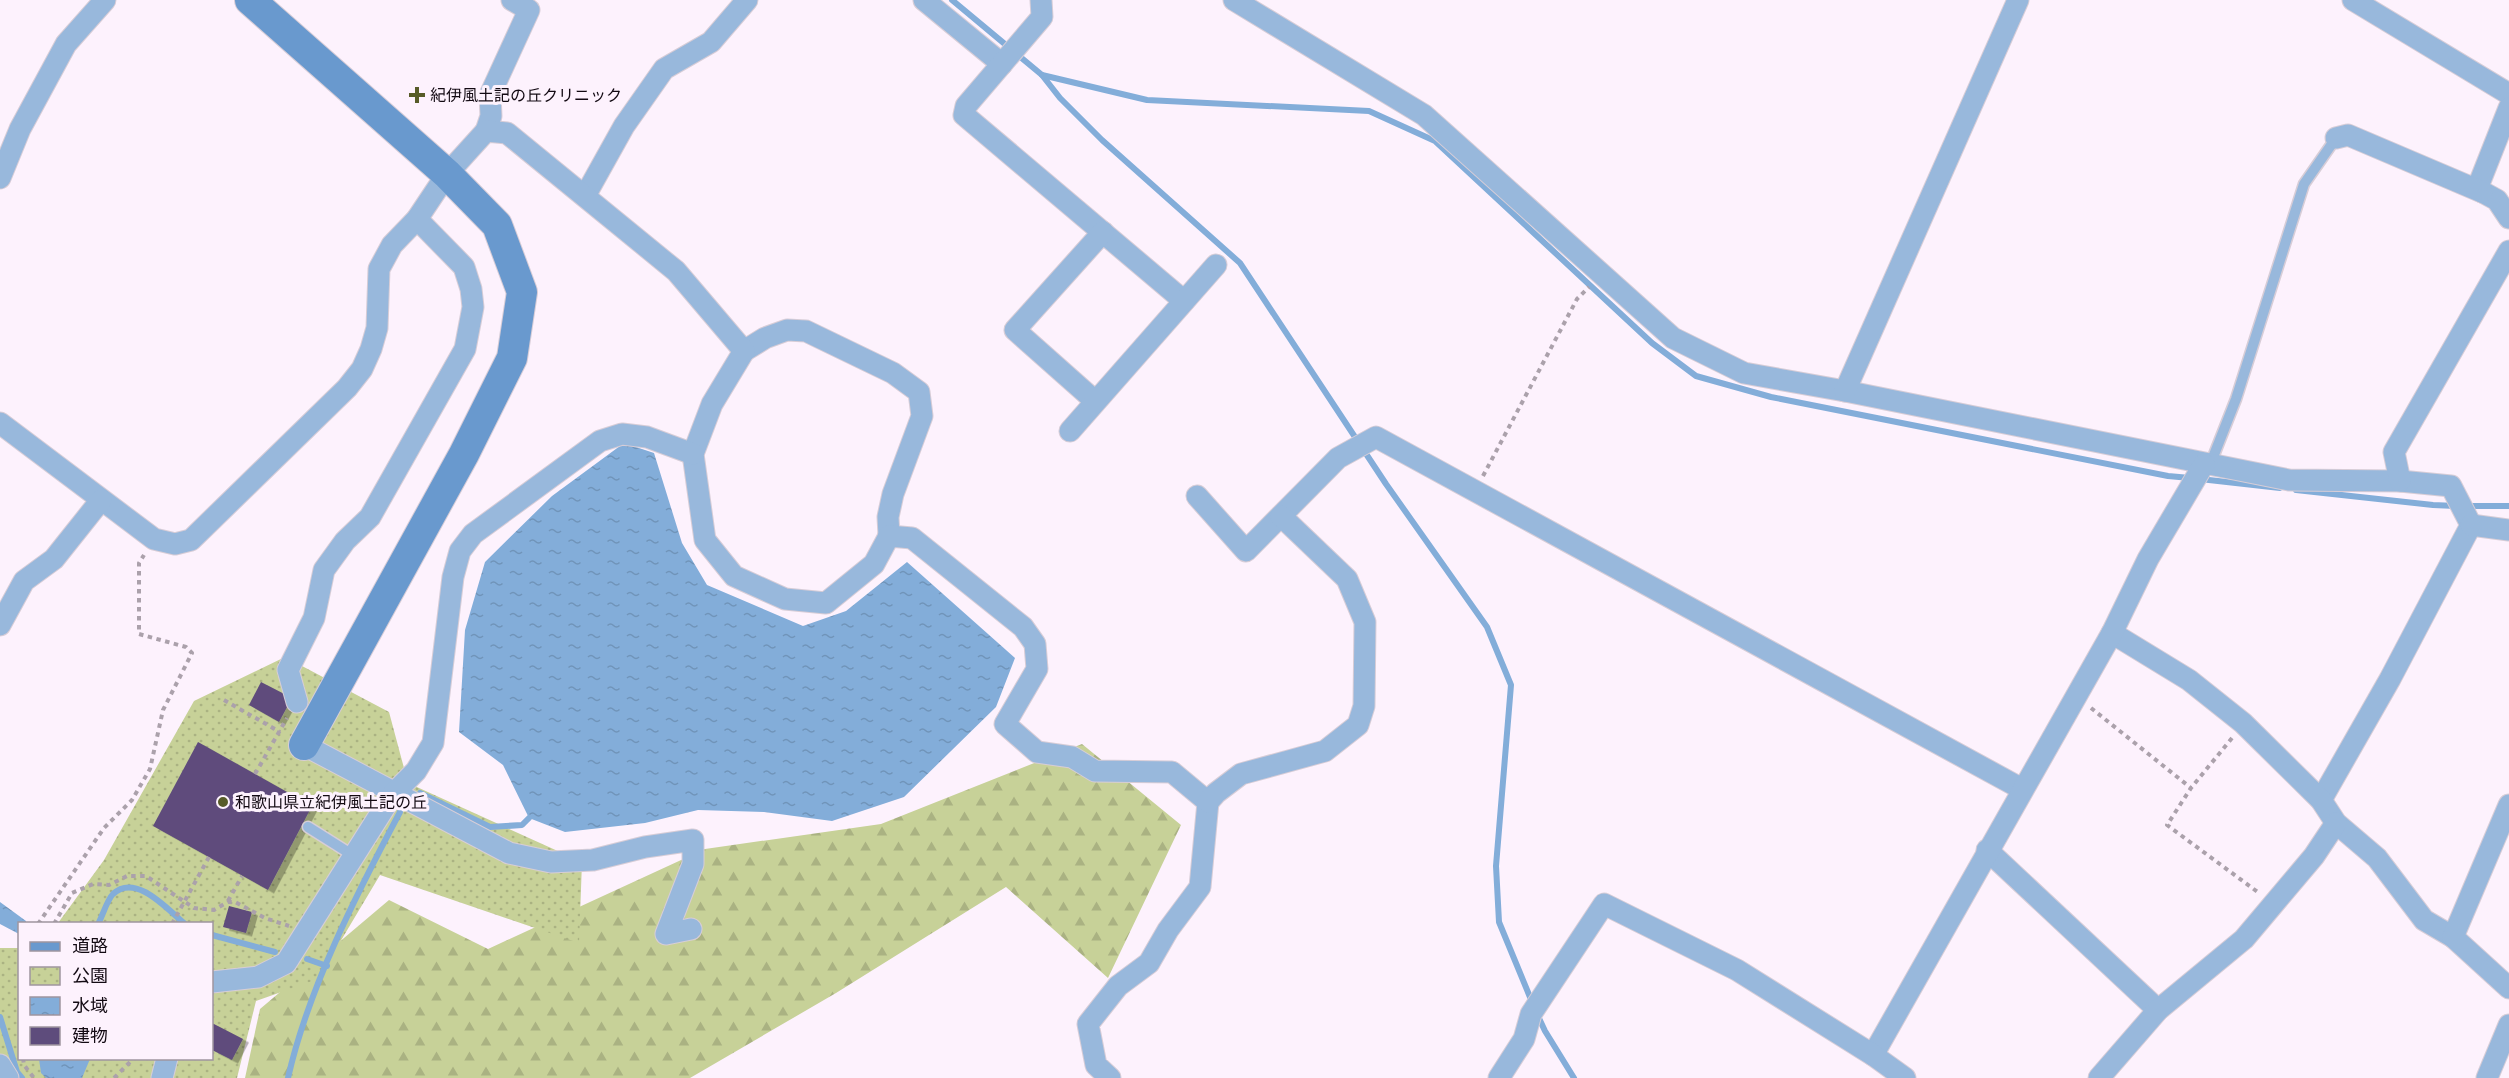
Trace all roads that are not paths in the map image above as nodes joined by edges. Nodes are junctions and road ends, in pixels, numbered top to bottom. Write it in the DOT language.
graph roads {
  1 [pos="105,0"];
  2 [pos="250,0"];
  3 [pos="512,0"];
  4 [pos="747,0"];
  5 [pos="924,0"];
  6 [pos="1041,0"];
  7 [pos="1234,0"];
  8 [pos="2018,0"];
  9 [pos="2353,0"];
  10 [pos="1002,64"];
  11 [pos="2509,94"];
  12 [pos="2509,108"];
  13 [pos="486,131"];
  14 [pos="2336,138"];
  15 [pos="447,174"];
  16 [pos="0,178"];
  17 [pos="2482,192"];
  18 [pos="585,196"];
  19 [pos="2509,218"];
  20 [pos="417,219"];
  21 [pos="1103,232"];
  22 [pos="2509,251"];
  23 [pos="1216,265"];
  24 [pos="1184,301"];
  25 [pos="744,351"];
  26 [pos="1845,391"];
  27 [pos="1095,401"];
  28 [pos="0,423"];
  29 [pos="1070,430"];
  30 [pos="693,454"];
  31 [pos="2207,465"];
  32 [pos="2400,481"];
  33 [pos="1197,495"];
  34 [pos="101,500"];
  35 [pos="1281,516"];
  36 [pos="2469,522"];
  37 [pos="2509,530"];
  38 [pos="889,536"];
  39 [pos="0,625"];
  40 [pos="2112,633"];
  41 [pos="297,702"];
  42 [pos="304,745"];
  43 [pos="2022,789"];
  44 [pos="393,794"];
  45 [pos="2321,801"];
  46 [pos="1208,802"];
  47 [pos="2509,805"];
  48 [pos="2336,823"];
  49 [pos="308,827"];
  50 [pos="1987,850"];
  51 [pos="354,856"];
  52 [pos="691,929"];
  53 [pos="2453,937"];
  54 [pos="213,982"];
  55 [pos="2509,988"];
  56 [pos="2158,1010"];
  57 [pos="2509,1025"];
  58 [pos="1873,1055"];
  59 [pos="167,1060"];
  60 [pos="0,1065"];
  61 [pos="16,1071"];
  62 [pos="162,1078"];
  63 [pos="1110,1078"];
  64 [pos="1499,1078"];
  65 [pos="1905,1078"];
  66 [pos="2099,1078"];
  67 [pos="2487,1078"];
  1 -- 16 [label="street"];
  2 -- 15 [label="street"];
  3 -- 13 [label="street"];
  4 -- 18 [label="street"];
  5 -- 10 [label="street"];
  6 -- 10 [label="street"];
  7 -- 26 [label="street"];
  8 -- 26 [label="street"];
  9 -- 11 [label="street"];
  10 -- 21 [label="street"];
  12 -- 17 [label="street"];
  13 -- 15 [label="street"];
  13 -- 18 [label="street"];
  14 -- 17 [label="street"];
  14 -- 31 [label="lane"];
  15 -- 20 [label="street"];
  15 -- 42 [label="street"];
  17 -- 19 [label="street"];
  18 -- 25 [label="street"];
  20 -- 34 [label="street"];
  20 -- 41 [label="street"];
  21 -- 24 [label="street"];
  21 -- 27 [label="street"];
  22 -- 32 [label="street"];
  23 -- 24 [label="street"];
  24 -- 27 [label="street"];
  25 -- 30 [label="street"];
  25 -- 38 [label="street"];
  26 -- 31 [label="street"];
  27 -- 29 [label="street"];
  28 -- 34 [label="street"];
  30 -- 38 [label="street"];
  30 -- 44 [label="street"];
  31 -- 32 [label="street"];
  31 -- 40 [label="street"];
  32 -- 36 [label="street"];
  33 -- 35 [label="street"];
  34 -- 39 [label="street"];
  35 -- 43 [label="street"];
  35 -- 46 [label="street"];
  36 -- 37 [label="street"];
  36 -- 45 [label="street"];
  38 -- 46 [label="street"];
  40 -- 43 [label="street"];
  40 -- 45 [label="street"];
  42 -- 44 [label="street"];
  43 -- 50 [label="street"];
  44 -- 51 [label="street"];
  44 -- 52 [label="street"];
  45 -- 48 [label="street"];
  46 -- 63 [label="street"];
  47 -- 53 [label="street"];
  48 -- 53 [label="street"];
  48 -- 56 [label="street"];
  49 -- 51 [label="lane"];
  50 -- 56 [label="street"];
  50 -- 58 [label="street"];
  51 -- 54 [label="street"];
  53 -- 55 [label="street"];
  56 -- 66 [label="street"];
  57 -- 67 [label="street"];
  58 -- 64 [label="street"];
  58 -- 65 [label="street"];
  59 -- 62 [label="street"];
  60 -- 61 [label="street"];
}
